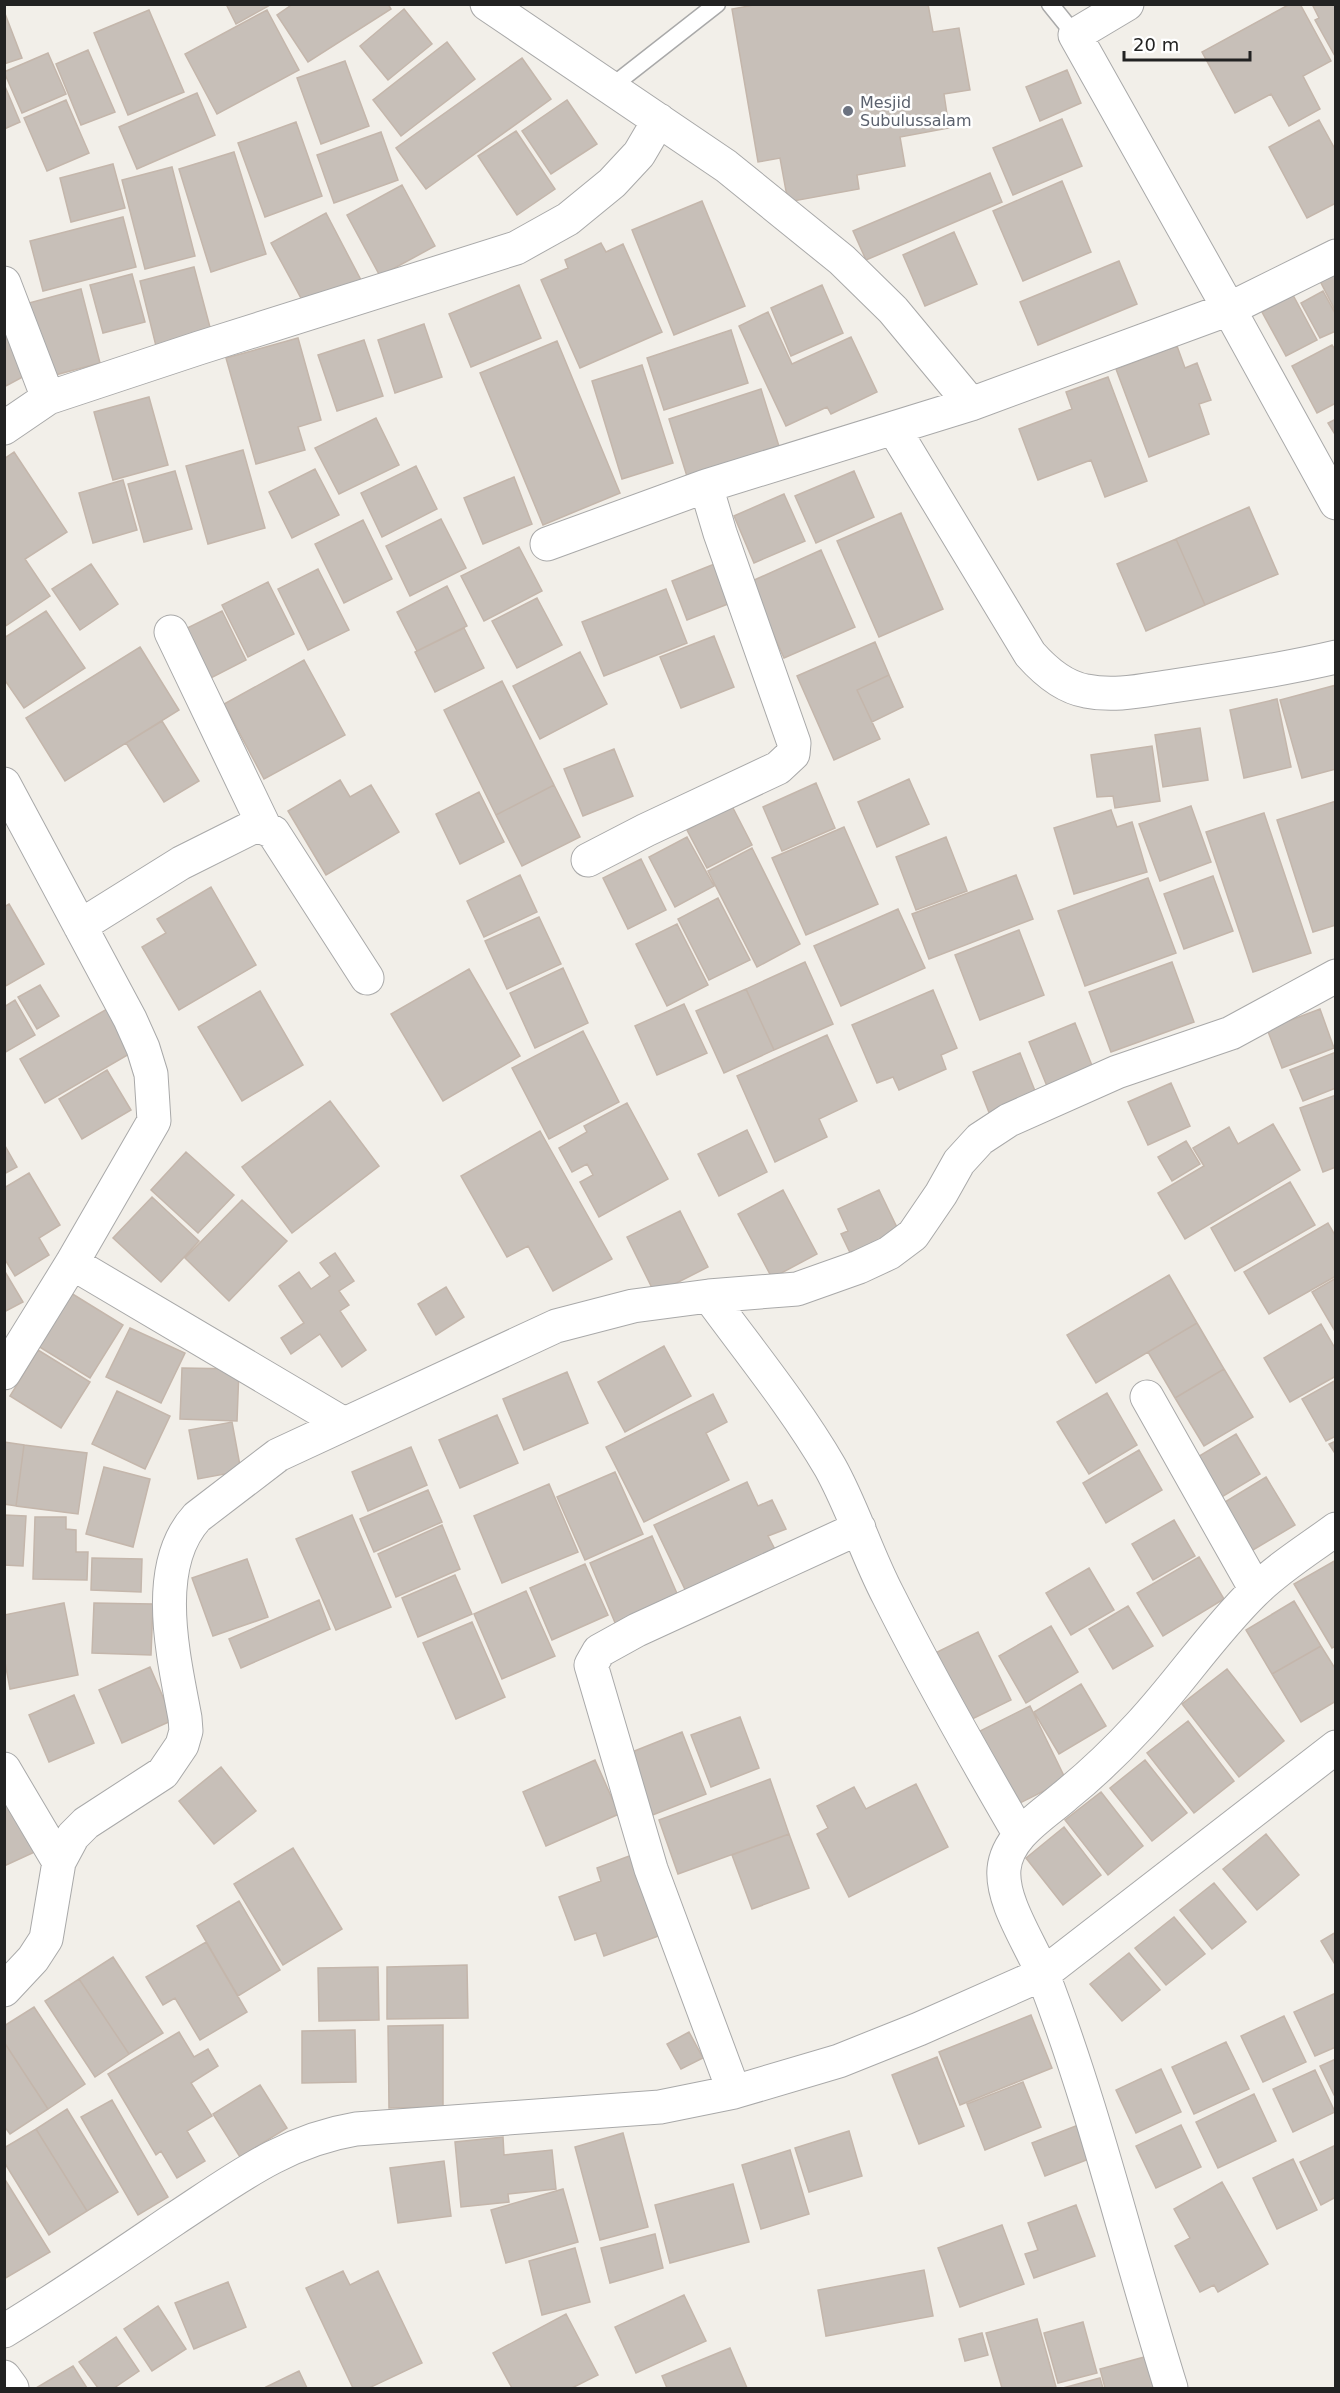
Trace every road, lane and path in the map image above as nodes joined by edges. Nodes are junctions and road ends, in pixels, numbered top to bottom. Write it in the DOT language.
graph roads {
  1 [pos="487,4"];
  2 [pos="717,4"];
  3 [pos="1050,4"];
  4 [pos="1126,4"];
  5 [pos="1075,35"];
  6 [pos="611,87"];
  7 [pos="659,120"];
  8 [pos="1335,256"];
  9 [pos="4,283"];
  10 [pos="1229,309"];
  11 [pos="48,398"];
  12 [pos="971,404"];
  13 [pos="4,428"];
  14 [pos="894,429"];
  15 [pos="706,486"];
  16 [pos="1335,503"];
  17 [pos="547,544"];
  18 [pos="171,632"];
  19 [pos="1335,657"];
  20 [pos="4,784"];
  21 [pos="264,826"];
  22 [pos="588,860"];
  23 [pos="80,926"];
  24 [pos="368,978"];
  25 [pos="1334,982"];
  26 [pos="72,1263"];
  27 [pos="709,1296"];
  28 [pos="4,1373"];
  29 [pos="1147,1397"];
  30 [pos="344,1424"];
  31 [pos="859,1528"];
  32 [pos="1335,1529"];
  33 [pos="1256,1590"];
  34 [pos="1335,1748"];
  35 [pos="4,1768"];
  36 [pos="1020,1835"];
  37 [pos="59,1862"];
  38 [pos="1043,1974"];
  39 [pos="4,1990"];
  40 [pos="734,2092"];
  41 [pos="4,2331"];
  42 [pos="4,2377"];
  43 [pos="12,2388"];
  44 [pos="1172,2388"];
  1 -- 6 [label="street"];
  2 -- 6 [label="lane"];
  3 -- 5 [label="lane"];
  4 -- 5 [label="street"];
  5 -- 10 [label="street"];
  6 -- 7 [label="street"];
  7 -- 11 [label="street"];
  7 -- 12 [label="street"];
  8 -- 10 [label="street"];
  9 -- 11 [label="street"];
  10 -- 12 [label="street"];
  10 -- 16 [label="street"];
  11 -- 13 [label="street"];
  12 -- 14 [label="street"];
  14 -- 15 [label="street"];
  14 -- 19 [label="street"];
  15 -- 17 [label="street"];
  15 -- 22 [label="street"];
  18 -- 21 [label="street"];
  20 -- 23 [label="street"];
  21 -- 23 [label="street"];
  21 -- 24 [label="street"];
  23 -- 26 [label="street"];
  25 -- 27 [label="street"];
  26 -- 28 [label="street"];
  26 -- 30 [label="street"];
  27 -- 30 [label="street"];
  27 -- 31 [label="street"];
  29 -- 33 [label="street"];
  30 -- 37 [label="street"];
  31 -- 36 [label="street"];
  31 -- 40 [label="street"];
  32 -- 33 [label="street"];
  33 -- 36 [label="street"];
  34 -- 38 [label="street"];
  35 -- 37 [label="street"];
  36 -- 38 [label="street"];
  37 -- 39 [label="street"];
  38 -- 40 [label="street"];
  38 -- 44 [label="street"];
  40 -- 41 [label="street"];
  42 -- 43 [label="street"];
}
